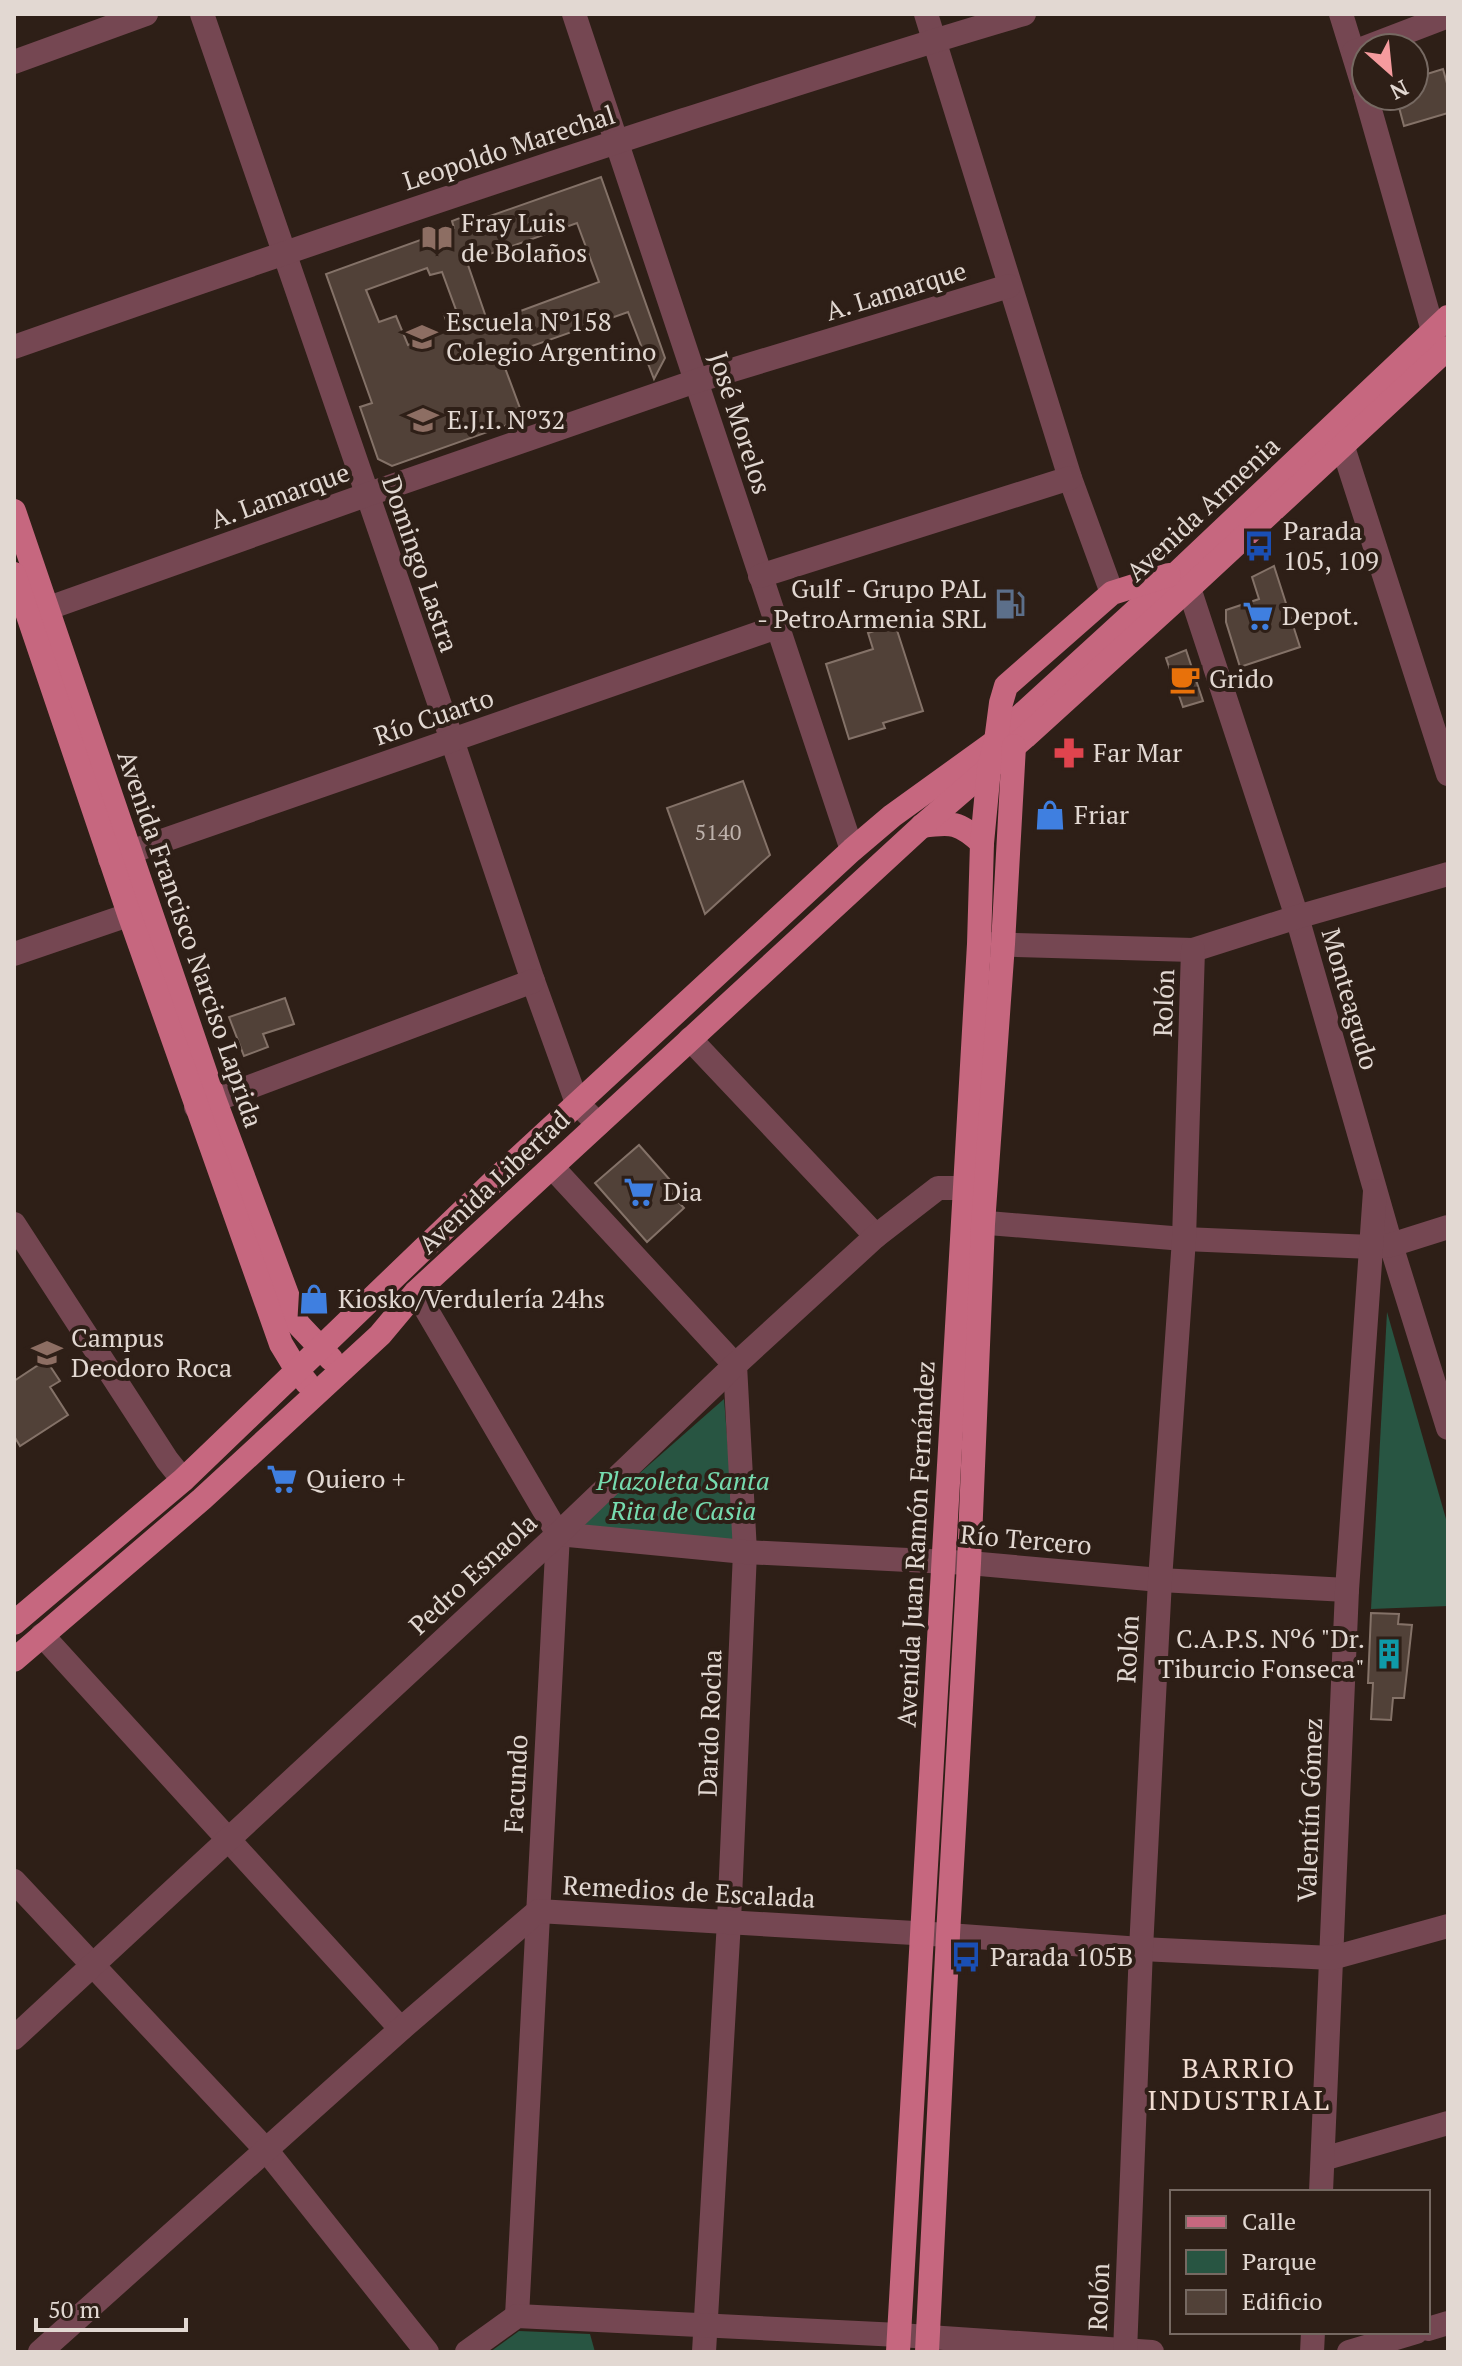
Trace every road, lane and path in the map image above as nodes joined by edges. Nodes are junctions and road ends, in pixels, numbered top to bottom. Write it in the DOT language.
graph roads {
  1 [pos="146,14"];
  2 [pos="202,14"];
  3 [pos="574,14"];
  4 [pos="926,14"];
  5 [pos="1024,14"];
  6 [pos="1341,14"];
  7 [pos="1448,16"];
  8 [pos="1406,32"];
  9 [pos="934,40"];
  10 [pos="1350,40"];
  11 [pos="14,62"];
  12 [pos="1372,112"];
  13 [pos="618,142"];
  14 [pos="285,252"];
  15 [pos="1009,286"];
  16 [pos="1444,335"];
  17 [pos="14,347"];
  18 [pos="696,381"];
  19 [pos="1342,444"];
  20 [pos="1070,478"];
  21 [pos="366,495"];
  22 [pos="14,511"];
  23 [pos="14,574"];
  24 [pos="760,576"];
  25 [pos="1184,580"];
  26 [pos="1112,593"];
  27 [pos="38,612"];
  28 [pos="777,627"];
  29 [pos="452,740"];
  30 [pos="1005,744"];
  31 [pos="989,769"];
  32 [pos="1448,774"];
  33 [pos="922,826"];
  34 [pos="982,843"];
  35 [pos="852,850"];
  36 [pos="120,856"];
  37 [pos="1448,874"];
  38 [pos="139,911"];
  39 [pos="1297,917"];
  40 [pos="979,944"];
  41 [pos="1003,944"];
  42 [pos="1193,950"];
  43 [pos="14,954"];
  44 [pos="533,981"];
  45 [pos="690,1039"];
  46 [pos="577,1103"];
  47 [pos="205,1104"];
  48 [pos="598,1124"];
  49 [pos="552,1167"];
  50 [pos="975,1187"];
  51 [pos="973,1222"];
  52 [pos="14,1224"];
  53 [pos="1448,1227"];
  54 [pos="876,1236"];
  55 [pos="1184,1239"];
  56 [pos="1382,1246"];
  57 [pos="416,1292"];
  58 [pos="320,1347"];
  59 [pos="735,1365"];
  60 [pos="342,1369"];
  61 [pos="298,1372"];
  62 [pos="316,1392"];
  63 [pos="1448,1428"];
  64 [pos="183,1480"];
  65 [pos="558,1534"];
  66 [pos="745,1552"];
  67 [pos="944,1562"];
  68 [pos="969,1563"];
  69 [pos="1160,1580"];
  70 [pos="1347,1590"];
  71 [pos="15,1620"];
  72 [pos="42,1635"];
  73 [pos="14,1660"];
  74 [pos="230,1839"];
  75 [pos="14,1881"];
  76 [pos="538,1911"];
  77 [pos="729,1921"];
  78 [pos="1448,1926"];
  79 [pos="921,1934"];
  80 [pos="948,1935"];
  81 [pos="1141,1949"];
  82 [pos="1332,1958"];
  83 [pos="92,1966"];
  84 [pos="401,2029"];
  85 [pos="14,2038"];
  86 [pos="1448,2123"];
  87 [pos="267,2151"];
  88 [pos="1323,2159"];
  89 [pos="1321,2190"];
  90 [pos="517,2316"];
  91 [pos="705,2326"];
  92 [pos="1409,2334"];
  93 [pos="899,2344"];
  94 [pos="927,2345"];
  95 [pos="1125,2351"];
  96 [pos="40,2352"];
  97 [pos="427,2352"];
  98 [pos="467,2352"];
  99 [pos="704,2352"];
  100 [pos="1152,2352"];
  101 [pos="1349,2352"];
  1 -- 11 [label="street"];
  2 -- 14 [label="street, Domingo Lastra"];
  3 -- 13 [label="street, José Morelos"];
  4 -- 9 [label="street"];
  5 -- 9 [label="street, Leopoldo Marechal"];
  6 -- 10 [label="street"];
  7 -- 8 [label="street"];
  9 -- 13 [label="street, Leopoldo Marechal"];
  9 -- 15 [label="street"];
  12 -- 16 [label="street"];
  13 -- 14 [label="street, Leopoldo Marechal"];
  13 -- 18 [label="street, José Morelos"];
  14 -- 17 [label="street, Leopoldo Marechal"];
  14 -- 21 [label="street, Domingo Lastra"];
  15 -- 18 [label="street, A. Lamarque"];
  15 -- 20 [label="street"];
  16 -- 19 [label="main road, Avenida Armenia"];
  16 -- 25 [label="main road, Avenida Armenia"];
  18 -- 21 [label="street, A. Lamarque"];
  18 -- 24 [label="street, José Morelos"];
  19 -- 25 [label="main road, Avenida Armenia"];
  19 -- 32 [label="street"];
  20 -- 24 [label="street"];
  20 -- 26 [label="street"];
  21 -- 27 [label="street, A. Lamarque"];
  21 -- 29 [label="street, Domingo Lastra"];
  22 -- 27 [label="main road, Avenida Francisco Narciso Laprida"];
  23 -- 27 [label="main road, Avenida Francisco Narciso Laprida"];
  24 -- 28 [label="street, José Morelos"];
  25 -- 26 [label="main road"];
  25 -- 30 [label="main road, Avenida Armenia"];
  25 -- 39 [label="street, Monteagudo"];
  26 -- 30 [label="main road, Avenida Juan Ramón Fernández"];
  27 -- 36 [label="main road, Avenida Francisco Narciso Laprida"];
  28 -- 29 [label="street, Río Cuarto"];
  28 -- 35 [label="street, José Morelos"];
  29 -- 36 [label="street, Río Cuarto"];
  29 -- 44 [label="street, Domingo Lastra"];
  30 -- 31 [label="main road, Avenida Libertad"];
  30 -- 35 [label="main road, Avenida Libertad"];
  30 -- 41 [label="main road, Avenida Juan Ramón Fernández"];
  31 -- 33 [label="main road, Avenida Libertad"];
  31 -- 34 [label="main road, Avenida Juan Ramón Fernández"];
  33 -- 34 [label="main road"];
  33 -- 45 [label="main road, Avenida Libertad"];
  34 -- 40 [label="main road, Avenida Juan Ramón Fernández"];
  35 -- 46 [label="main road, Avenida Libertad"];
  36 -- 38 [label="main road, Avenida Francisco Narciso Laprida"];
  37 -- 39 [label="street"];
  38 -- 43 [label="street"];
  38 -- 47 [label="main road, Avenida Francisco Narciso Laprida"];
  39 -- 42 [label="street"];
  39 -- 56 [label="street, Monteagudo"];
  40 -- 41 [label="street"];
  40 -- 50 [label="main road, Avenida Juan Ramón Fernández"];
  41 -- 42 [label="street"];
  41 -- 50 [label="main road, Avenida Juan Ramón Fernández"];
  42 -- 55 [label="street, Rolón"];
  44 -- 46 [label="street, Domingo Lastra"];
  44 -- 47 [label="street"];
  45 -- 48 [label="main road, Avenida Libertad"];
  45 -- 54 [label="street"];
  46 -- 48 [label="street, Domingo Lastra"];
  46 -- 58 [label="main road, Avenida Libertad"];
  47 -- 58 [label="main road, Avenida Francisco Narciso Laprida"];
  47 -- 61 [label="main road, Avenida Francisco Narciso Laprida"];
  48 -- 49 [label="main road, Avenida Libertad"];
  49 -- 57 [label="main road, Avenida Libertad"];
  49 -- 59 [label="street"];
  50 -- 51 [label="main road, Avenida Juan Ramón Fernández"];
  50 -- 54 [label="street, Pedro Esnaola"];
  51 -- 55 [label="street"];
  51 -- 67 [label="main road, Avenida Juan Ramón Fernández"];
  51 -- 68 [label="main road, Avenida Juan Ramón Fernández"];
  52 -- 64 [label="street"];
  53 -- 56 [label="street"];
  54 -- 59 [label="street, Pedro Esnaola"];
  55 -- 56 [label="street"];
  55 -- 69 [label="street, Rolón"];
  56 -- 63 [label="street, Monteagudo"];
  56 -- 70 [label="street, Valentín Gómez"];
  57 -- 60 [label="main road, Avenida Libertad"];
  57 -- 65 [label="street"];
  58 -- 60 [label="main road, Avenida Francisco Narciso Laprida"];
  58 -- 61 [label="main road, Avenida Libertad"];
  59 -- 65 [label="street, Pedro Esnaola"];
  59 -- 66 [label="street, Dardo Rocha"];
  60 -- 62 [label="main road, Avenida Libertad"];
  61 -- 62 [label="main road, Avenida Francisco Narciso Laprida"];
  61 -- 64 [label="main road, Avenida Libertad"];
  62 -- 72 [label="main road, Avenida Libertad"];
  64 -- 71 [label="main road, Avenida Libertad"];
  65 -- 66 [label="street, Río Tercero"];
  65 -- 74 [label="street, Pedro Esnaola"];
  65 -- 76 [label="street, Facundo"];
  66 -- 67 [label="street, Río Tercero"];
  66 -- 77 [label="street, Dardo Rocha"];
  67 -- 68 [label="street, Río Tercero"];
  67 -- 79 [label="main road, Avenida Juan Ramón Fernández"];
  68 -- 69 [label="street, Río Tercero"];
  68 -- 80 [label="main road, Avenida Juan Ramón Fernández"];
  69 -- 70 [label="street, Río Tercero"];
  69 -- 81 [label="street, Rolón"];
  70 -- 82 [label="street, Valentín Gómez"];
  72 -- 73 [label="main road, Avenida Libertad"];
  72 -- 74 [label="street"];
  74 -- 83 [label="street, Pedro Esnaola"];
  74 -- 84 [label="street"];
  75 -- 83 [label="street"];
  76 -- 77 [label="street, Remedios de Escalada"];
  76 -- 84 [label="street, Remedios de Escalada"];
  76 -- 90 [label="street, Facundo"];
  77 -- 79 [label="street, Remedios de Escalada"];
  77 -- 91 [label="street, Dardo Rocha"];
  78 -- 82 [label="street, Remedios de Escalada"];
  79 -- 80 [label="street, Remedios de Escalada"];
  79 -- 93 [label="main road, Avenida Juan Ramón Fernández"];
  80 -- 81 [label="street, Remedios de Escalada"];
  80 -- 94 [label="main road, Avenida Juan Ramón Fernández"];
  81 -- 82 [label="street, Remedios de Escalada"];
  81 -- 95 [label="street, Rolón"];
  82 -- 88 [label="street, Valentín Gómez"];
  83 -- 85 [label="street, Pedro Esnaola"];
  83 -- 87 [label="street"];
  84 -- 87 [label="street, Remedios de Escalada"];
  86 -- 88 [label="street"];
  87 -- 96 [label="street, Remedios de Escalada"];
  87 -- 97 [label="street"];
  88 -- 89 [label="street, Valentín Gómez"];
  90 -- 91 [label="street"];
  90 -- 98 [label="street"];
  91 -- 93 [label="street"];
  91 -- 99 [label="street, Dardo Rocha"];
  92 -- 101 [label="street"];
  93 -- 94 [label="street"];
  94 -- 95 [label="street"];
  95 -- 100 [label="street"];
}
